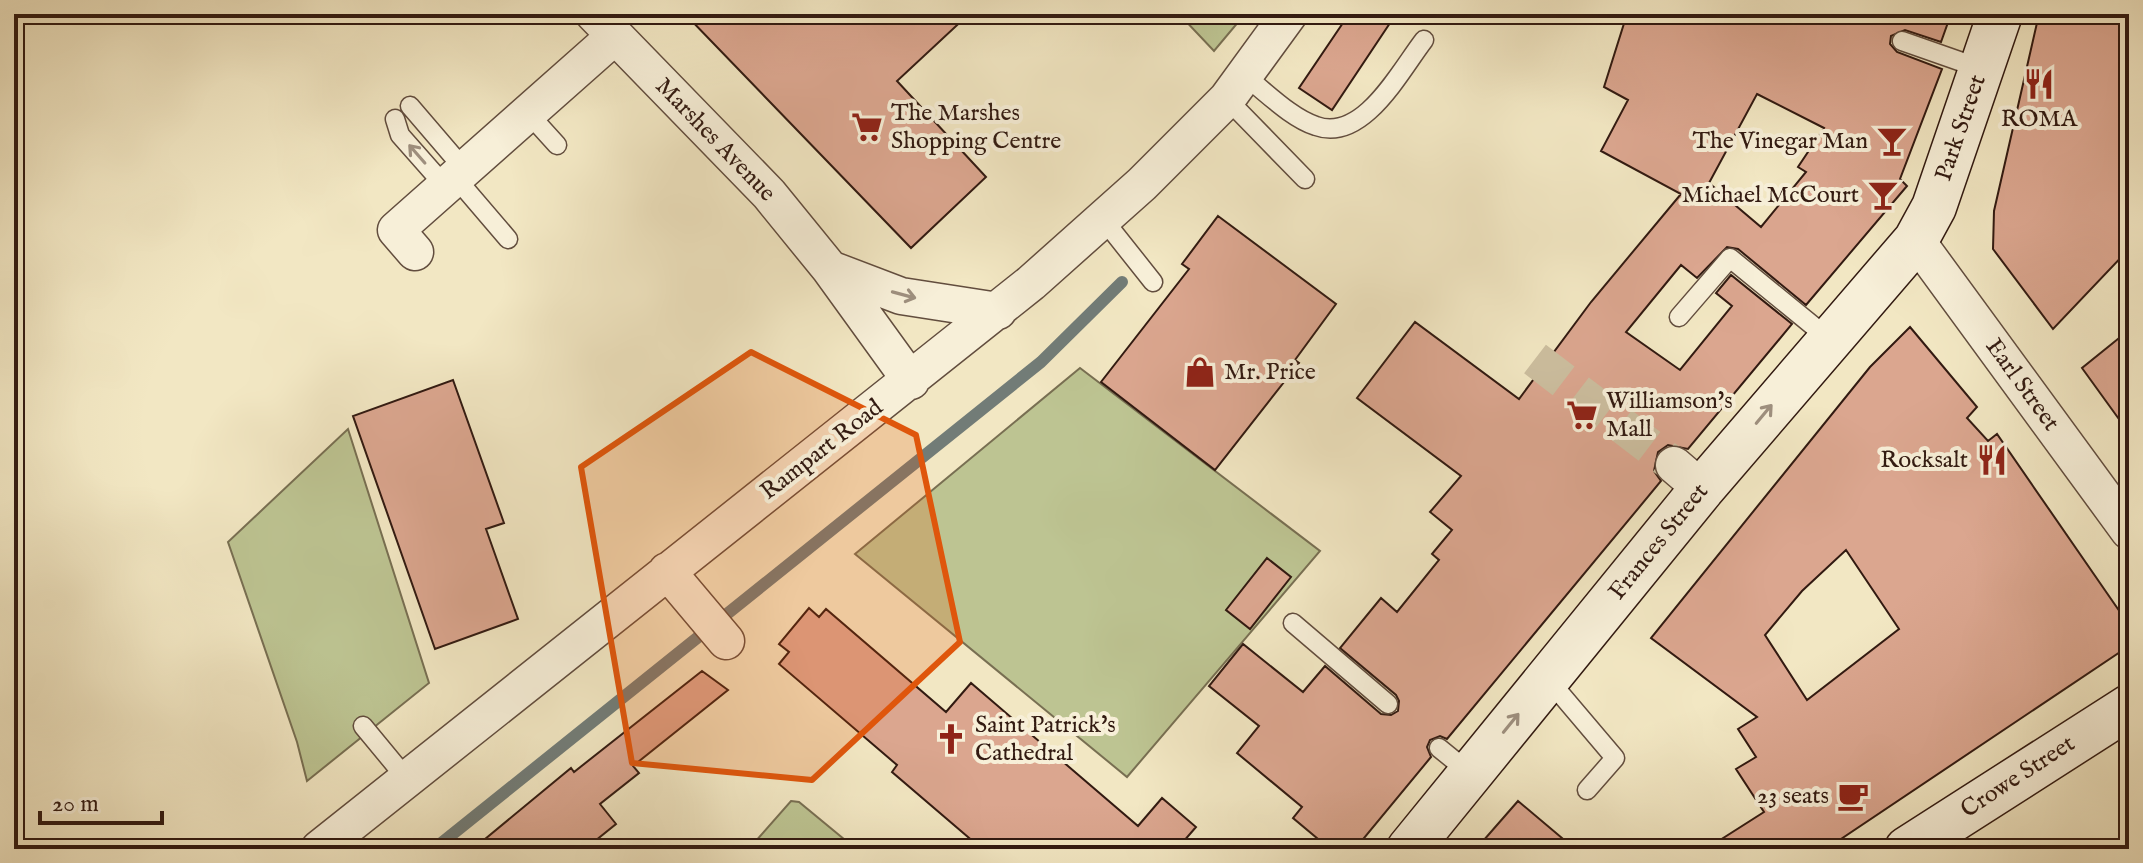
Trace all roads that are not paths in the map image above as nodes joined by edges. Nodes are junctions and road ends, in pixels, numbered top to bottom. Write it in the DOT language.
graph roads {
  1 [pos="1289,14"];
  2 [pos="2000,14"];
  3 [pos="604,25"];
  4 [pos="1424,40"];
  5 [pos="1902,41"];
  6 [pos="1982,69"];
  7 [pos="1236,88"];
  8 [pos="528,113"];
  9 [pos="557,145"];
  10 [pos="455,178"];
  11 [pos="1305,179"];
  12 [pos="1103,219"];
  13 [pos="508,239"];
  14 [pos="1916,240"];
  15 [pos="415,252"];
  16 [pos="830,269"];
  17 [pos="1153,282"];
  18 [pos="998,311"];
  19 [pos="1679,317"];
  20 [pos="1828,338"];
  21 [pos="911,381"];
  22 [pos="2129,531"];
  23 [pos="667,571"];
  24 [pos="1293,623"];
  25 [pos="726,641"];
  26 [pos="1547,678"];
  27 [pos="1388,704"];
  28 [pos="2129,707"];
  29 [pos="363,726"];
  30 [pos="406,778"];
  31 [pos="1587,790"];
  32 [pos="337,844"];
  33 [pos="1409,849"];
  34 [pos="1907,849"];
  1 -- 7 [label="street, Rampart Road"];
  2 -- 6 [label="main road, Park Street"];
  3 -- 8 [label="street"];
  3 -- 16 [label="street, Marshes Avenue"];
  4 -- 7 [label="lane"];
  5 -- 6 [label="lane"];
  6 -- 14 [label="main road, Park Street"];
  7 -- 11 [label="lane"];
  7 -- 12 [label="street, Rampart Road"];
  8 -- 9 [label="lane"];
  8 -- 10 [label="street"];
  10 -- 10 [label="lane, one-way"];
  10 -- 13 [label="lane"];
  10 -- 15 [label="street"];
  12 -- 17 [label="lane"];
  12 -- 18 [label="street, Rampart Road"];
  14 -- 20 [label="main road, Frances Street"];
  14 -- 22 [label="street, Earl Street"];
  16 -- 18 [label="street, one-way"];
  16 -- 21 [label="street, Marshes Avenue"];
  18 -- 21 [label="street, Rampart Road"];
  19 -- 20 [label="lane"];
  26 -- 20 [label="main road, Frances Street, one-way"];
  21 -- 23 [label="street, Rampart Road"];
  23 -- 25 [label="street"];
  23 -- 30 [label="street, Rampart Road"];
  24 -- 27 [label="lane"];
  26 -- 31 [label="lane"];
  33 -- 26 [label="main road, Frances Street, one-way"];
  28 -- 34 [label="main road, Crowe Street"];
  29 -- 30 [label="lane"];
  30 -- 32 [label="street, Rampart Road"];
}
